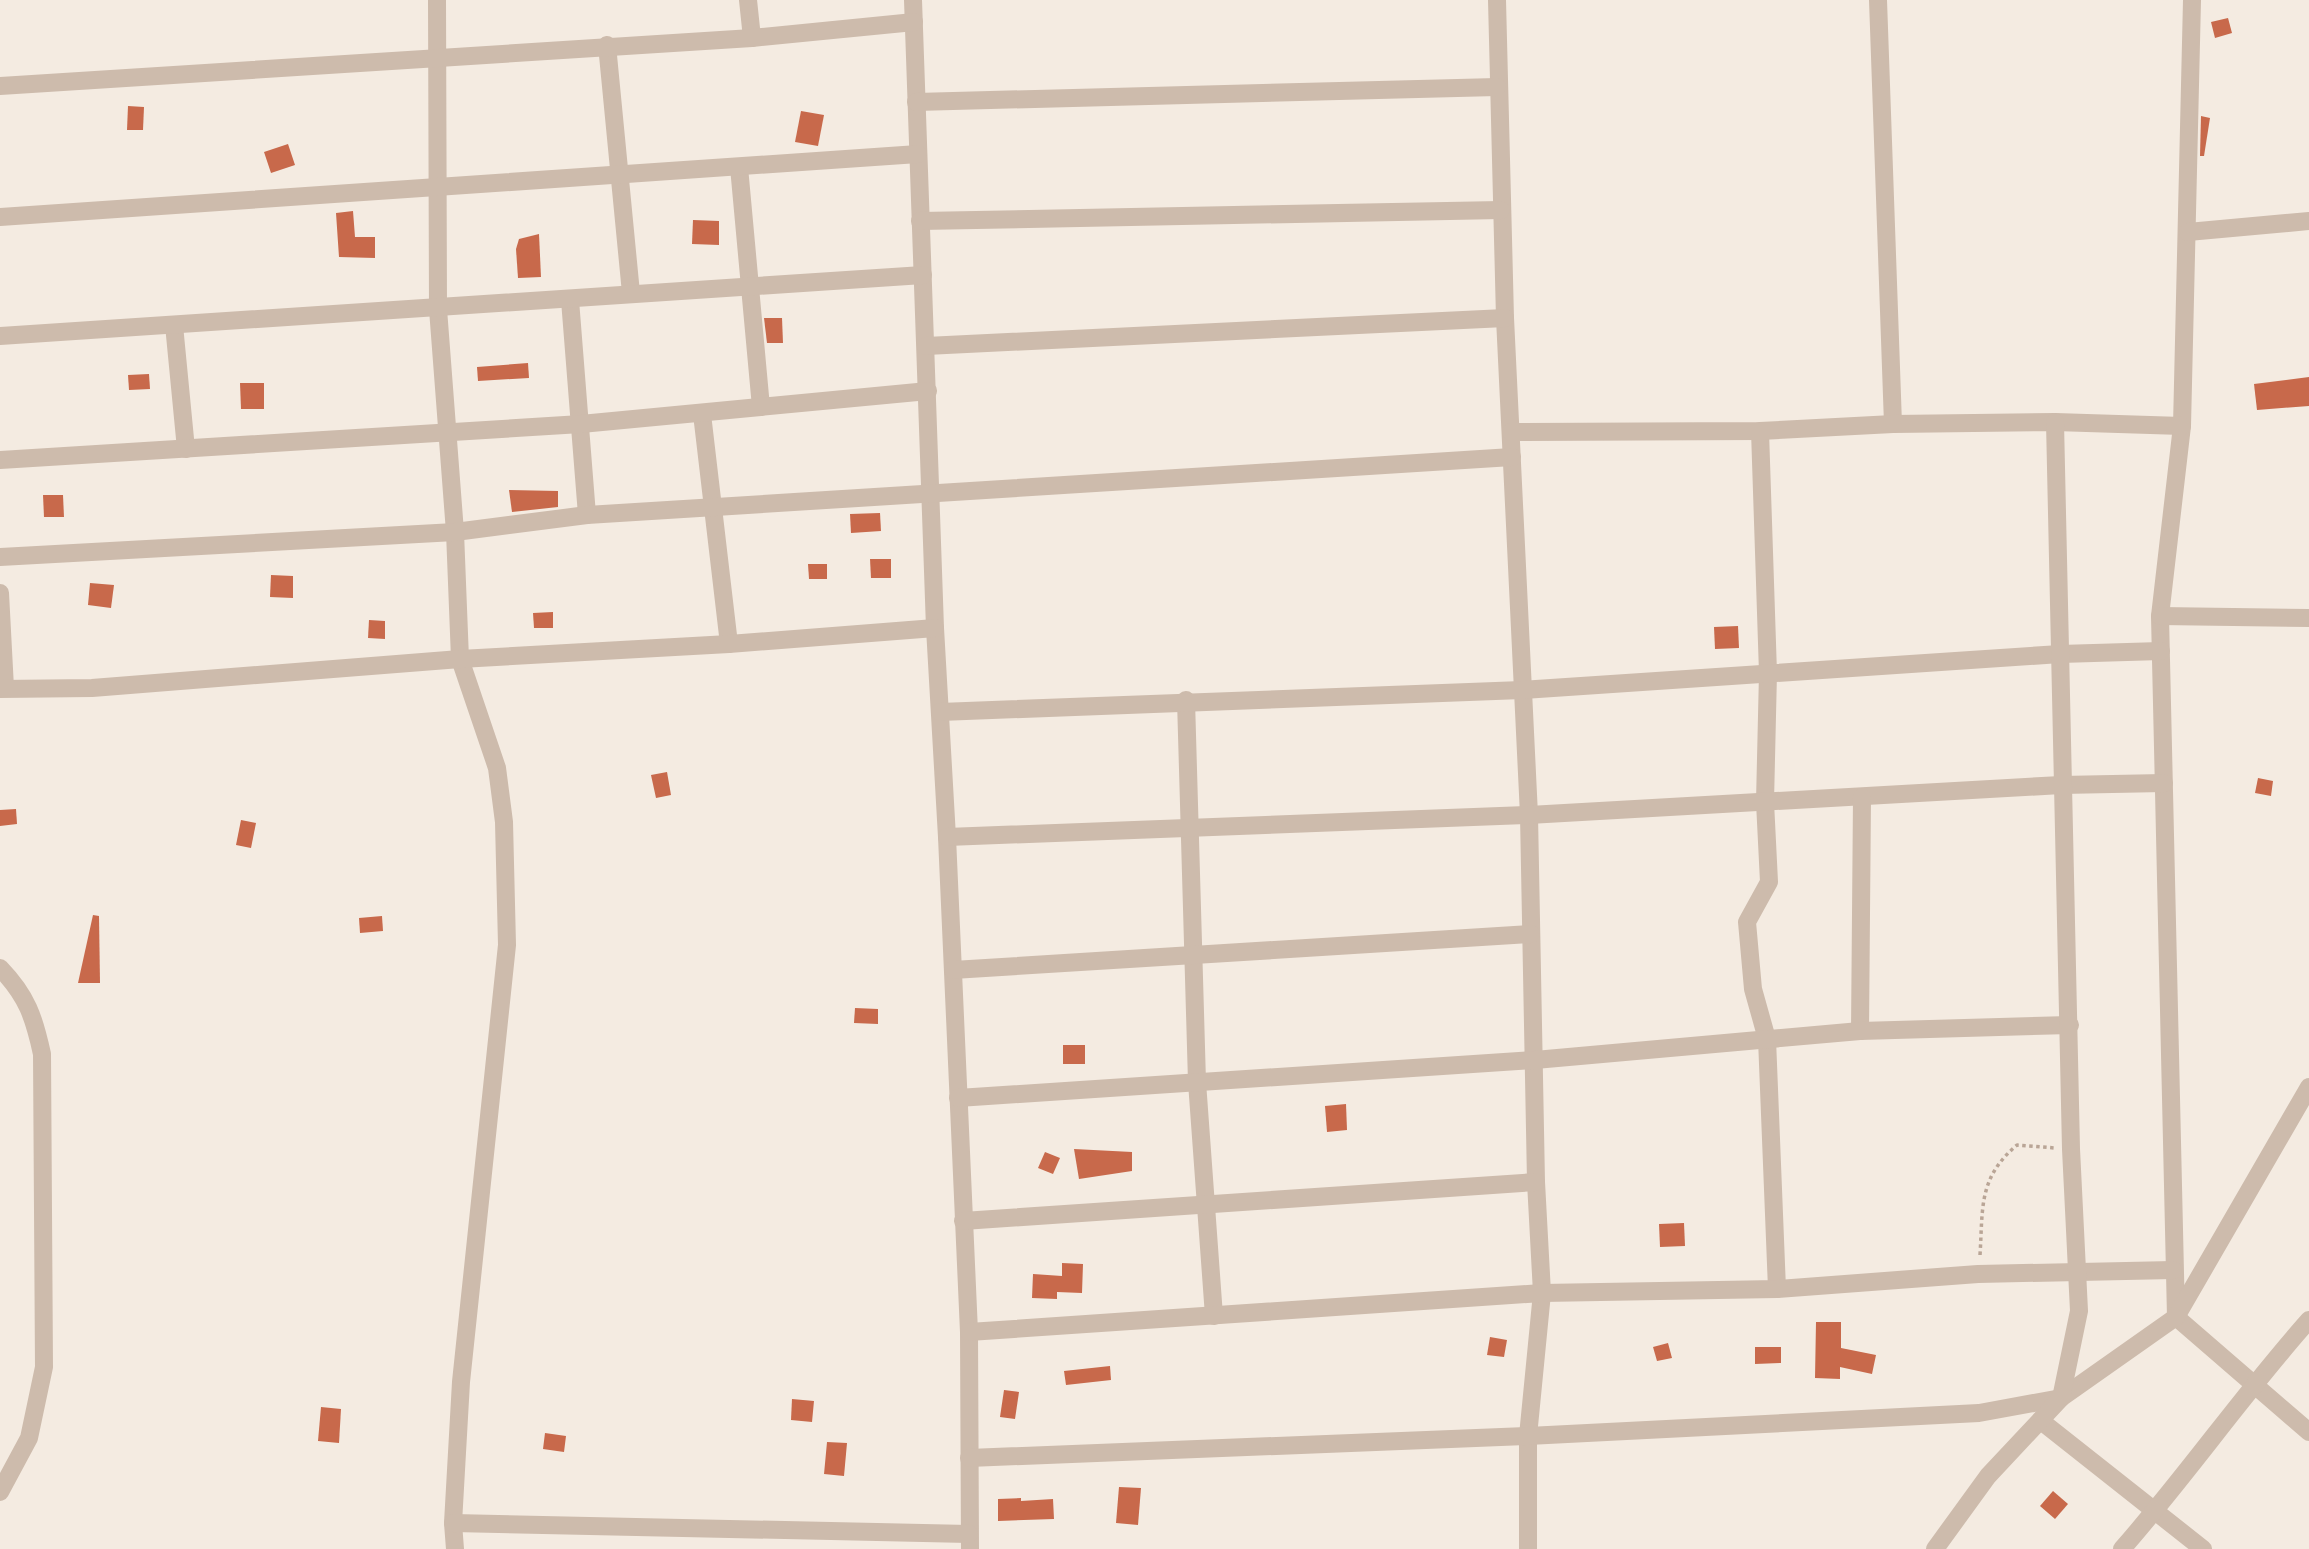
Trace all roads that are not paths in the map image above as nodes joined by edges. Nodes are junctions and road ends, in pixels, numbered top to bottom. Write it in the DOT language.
graph roads {
  1 [pos="437,0"];
  2 [pos="748,0"];
  3 [pos="912,0"];
  4 [pos="1497,0"];
  5 [pos="1878,0"];
  6 [pos="2192,0"];
  7 [pos="914,22"];
  8 [pos="752,38"];
  9 [pos="607,45"];
  10 [pos="437,56"];
  11 [pos="0,86"];
  12 [pos="1497,87"];
  13 [pos="916,102"];
  14 [pos="918,154"];
  15 [pos="739,167"];
  16 [pos="621,174"];
  17 [pos="436,188"];
  18 [pos="1502,211"];
  19 [pos="0,217"];
  20 [pos="920,221"];
  21 [pos="2309,221"];
  22 [pos="2189,232"];
  23 [pos="923,275"];
  24 [pos="749,288"];
  25 [pos="631,293"];
  26 [pos="570,300"];
  27 [pos="438,309"];
  28 [pos="1505,318"];
  29 [pos="174,326"];
  30 [pos="0,336"];
  31 [pos="926,346"];
  32 [pos="928,391"];
  33 [pos="761,407"];
  34 [pos="702,414"];
  35 [pos="2055,422"];
  36 [pos="581,424"];
  37 [pos="1893,424"];
  38 [pos="2182,426"];
  39 [pos="1760,431"];
  40 [pos="1511,432"];
  41 [pos="448,433"];
  42 [pos="186,449"];
  43 [pos="1512,457"];
  44 [pos="0,460"];
  45 [pos="931,494"];
  46 [pos="713,508"];
  47 [pos="587,514"];
  48 [pos="454,532"];
  49 [pos="0,556"];
  50 [pos="0,593"];
  51 [pos="2160,617"];
  52 [pos="2309,618"];
  53 [pos="934,628"];
  54 [pos="729,644"];
  55 [pos="2161,651"];
  56 [pos="2060,654"];
  57 [pos="460,659"];
  58 [pos="1768,673"];
  59 [pos="3,688"];
  60 [pos="1522,690"];
  61 [pos="1186,700"];
  62 [pos="940,712"];
  63 [pos="2164,783"];
  64 [pos="2061,785"];
  65 [pos="1862,797"];
  66 [pos="1765,802"];
  67 [pos="1529,815"];
  68 [pos="1191,828"];
  69 [pos="947,837"];
  70 [pos="1531,933"];
  71 [pos="1194,955"];
  72 [pos="0,968"];
  73 [pos="953,970"];
  74 [pos="2070,1026"];
  75 [pos="1860,1031"];
  76 [pos="1767,1039"];
  77 [pos="1535,1060"];
  78 [pos="1197,1082"];
  79 [pos="2309,1087"];
  80 [pos="958,1098"];
  81 [pos="1536,1182"];
  82 [pos="1205,1204"];
  83 [pos="963,1221"];
  84 [pos="2173,1270"];
  85 [pos="2079,1271"];
  86 [pos="1777,1289"];
  87 [pos="1542,1293"];
  88 [pos="1213,1316"];
  89 [pos="2176,1317"];
  90 [pos="2309,1320"];
  91 [pos="969,1332"];
  92 [pos="2253,1384"];
  93 [pos="2061,1398"];
  94 [pos="2041,1420"];
  95 [pos="2309,1432"];
  96 [pos="1528,1436"];
  97 [pos="969,1458"];
  98 [pos="0,1492"];
  99 [pos="2155,1511"];
  100 [pos="453,1523"];
  101 [pos="969,1542"];
  102 [pos="455,1549"];
  103 [pos="1528,1549"];
  104 [pos="1935,1549"];
  105 [pos="2122,1549"];
  106 [pos="2203,1549"];
  1 -- 10 [label="street"];
  2 -- 8 [label="street"];
  3 -- 7 [label="street"];
  4 -- 12 [label="street"];
  5 -- 37 [label="street"];
  6 -- 22 [label="street"];
  7 -- 8 [label="street"];
  7 -- 13 [label="street"];
  8 -- 9 [label="street"];
  9 -- 10 [label="street"];
  9 -- 16 [label="street"];
  10 -- 11 [label="street"];
  10 -- 17 [label="street"];
  12 -- 13 [label="street"];
  12 -- 18 [label="street"];
  13 -- 14 [label="street"];
  14 -- 15 [label="street"];
  14 -- 20 [label="street"];
  15 -- 16 [label="street"];
  15 -- 24 [label="street"];
  16 -- 17 [label="street"];
  16 -- 25 [label="street"];
  17 -- 19 [label="street"];
  17 -- 27 [label="street"];
  18 -- 20 [label="street"];
  18 -- 28 [label="street"];
  20 -- 23 [label="street"];
  21 -- 22 [label="street"];
  22 -- 38 [label="street"];
  23 -- 24 [label="street"];
  23 -- 31 [label="street"];
  24 -- 25 [label="street"];
  24 -- 33 [label="street"];
  25 -- 26 [label="street"];
  26 -- 27 [label="street"];
  26 -- 36 [label="street"];
  27 -- 29 [label="street"];
  27 -- 41 [label="street"];
  28 -- 31 [label="street"];
  28 -- 40 [label="street"];
  29 -- 30 [label="street"];
  29 -- 42 [label="street"];
  31 -- 32 [label="street"];
  32 -- 33 [label="street"];
  32 -- 45 [label="street"];
  33 -- 34 [label="street"];
  34 -- 36 [label="street"];
  34 -- 46 [label="street"];
  35 -- 37 [label="street"];
  35 -- 38 [label="street"];
  35 -- 56 [label="street"];
  36 -- 41 [label="street"];
  36 -- 47 [label="street"];
  37 -- 39 [label="street"];
  38 -- 51 [label="street"];
  39 -- 40 [label="street"];
  39 -- 58 [label="street"];
  40 -- 43 [label="street"];
  41 -- 42 [label="street"];
  41 -- 48 [label="street"];
  42 -- 44 [label="street"];
  43 -- 45 [label="street"];
  43 -- 60 [label="street"];
  45 -- 46 [label="street"];
  45 -- 53 [label="street"];
  46 -- 47 [label="street"];
  46 -- 54 [label="street"];
  47 -- 48 [label="street"];
  48 -- 49 [label="street"];
  48 -- 57 [label="street"];
  50 -- 59 [label="street"];
  51 -- 52 [label="street"];
  51 -- 55 [label="street"];
  53 -- 54 [label="street"];
  53 -- 62 [label="street"];
  54 -- 57 [label="street"];
  55 -- 56 [label="street"];
  55 -- 63 [label="street"];
  56 -- 58 [label="street"];
  56 -- 64 [label="street"];
  57 -- 59 [label="street"];
  57 -- 100 [label="street"];
  58 -- 60 [label="street"];
  58 -- 66 [label="street"];
  60 -- 61 [label="street"];
  60 -- 67 [label="street"];
  61 -- 62 [label="street"];
  61 -- 68 [label="street"];
  62 -- 69 [label="street"];
  63 -- 64 [label="street"];
  63 -- 84 [label="street"];
  64 -- 65 [label="street"];
  64 -- 74 [label="street"];
  65 -- 66 [label="street"];
  65 -- 75 [label="street"];
  66 -- 67 [label="street"];
  66 -- 76 [label="street"];
  67 -- 68 [label="street"];
  67 -- 70 [label="street"];
  68 -- 69 [label="street"];
  68 -- 71 [label="street"];
  69 -- 73 [label="street"];
  70 -- 71 [label="street"];
  70 -- 77 [label="street"];
  71 -- 73 [label="street"];
  71 -- 78 [label="street"];
  72 -- 98 [label="street"];
  73 -- 80 [label="street"];
  74 -- 75 [label="street"];
  74 -- 85 [label="street"];
  75 -- 76 [label="street"];
  76 -- 77 [label="street"];
  76 -- 86 [label="street"];
  77 -- 78 [label="street"];
  77 -- 81 [label="street"];
  78 -- 80 [label="street"];
  78 -- 82 [label="street"];
  79 -- 89 [label="street"];
  80 -- 83 [label="street"];
  81 -- 82 [label="street"];
  81 -- 87 [label="street"];
  82 -- 83 [label="street"];
  82 -- 88 [label="street"];
  83 -- 91 [label="street"];
  84 -- 85 [label="street"];
  84 -- 89 [label="street"];
  85 -- 86 [label="street"];
  85 -- 93 [label="street"];
  86 -- 87 [label="street"];
  87 -- 88 [label="street"];
  87 -- 96 [label="street"];
  88 -- 91 [label="street"];
  89 -- 92 [label="street"];
  89 -- 93 [label="street"];
  90 -- 92 [label="street"];
  91 -- 97 [label="street"];
  92 -- 95 [label="street"];
  92 -- 99 [label="street"];
  93 -- 94 [label="street"];
  93 -- 96 [label="street"];
  94 -- 99 [label="street"];
  94 -- 104 [label="street"];
  96 -- 97 [label="street"];
  96 -- 103 [label="street"];
  97 -- 101 [label="street"];
  99 -- 105 [label="street"];
  99 -- 106 [label="street"];
  100 -- 101 [label="street"];
  100 -- 102 [label="street"];
}
